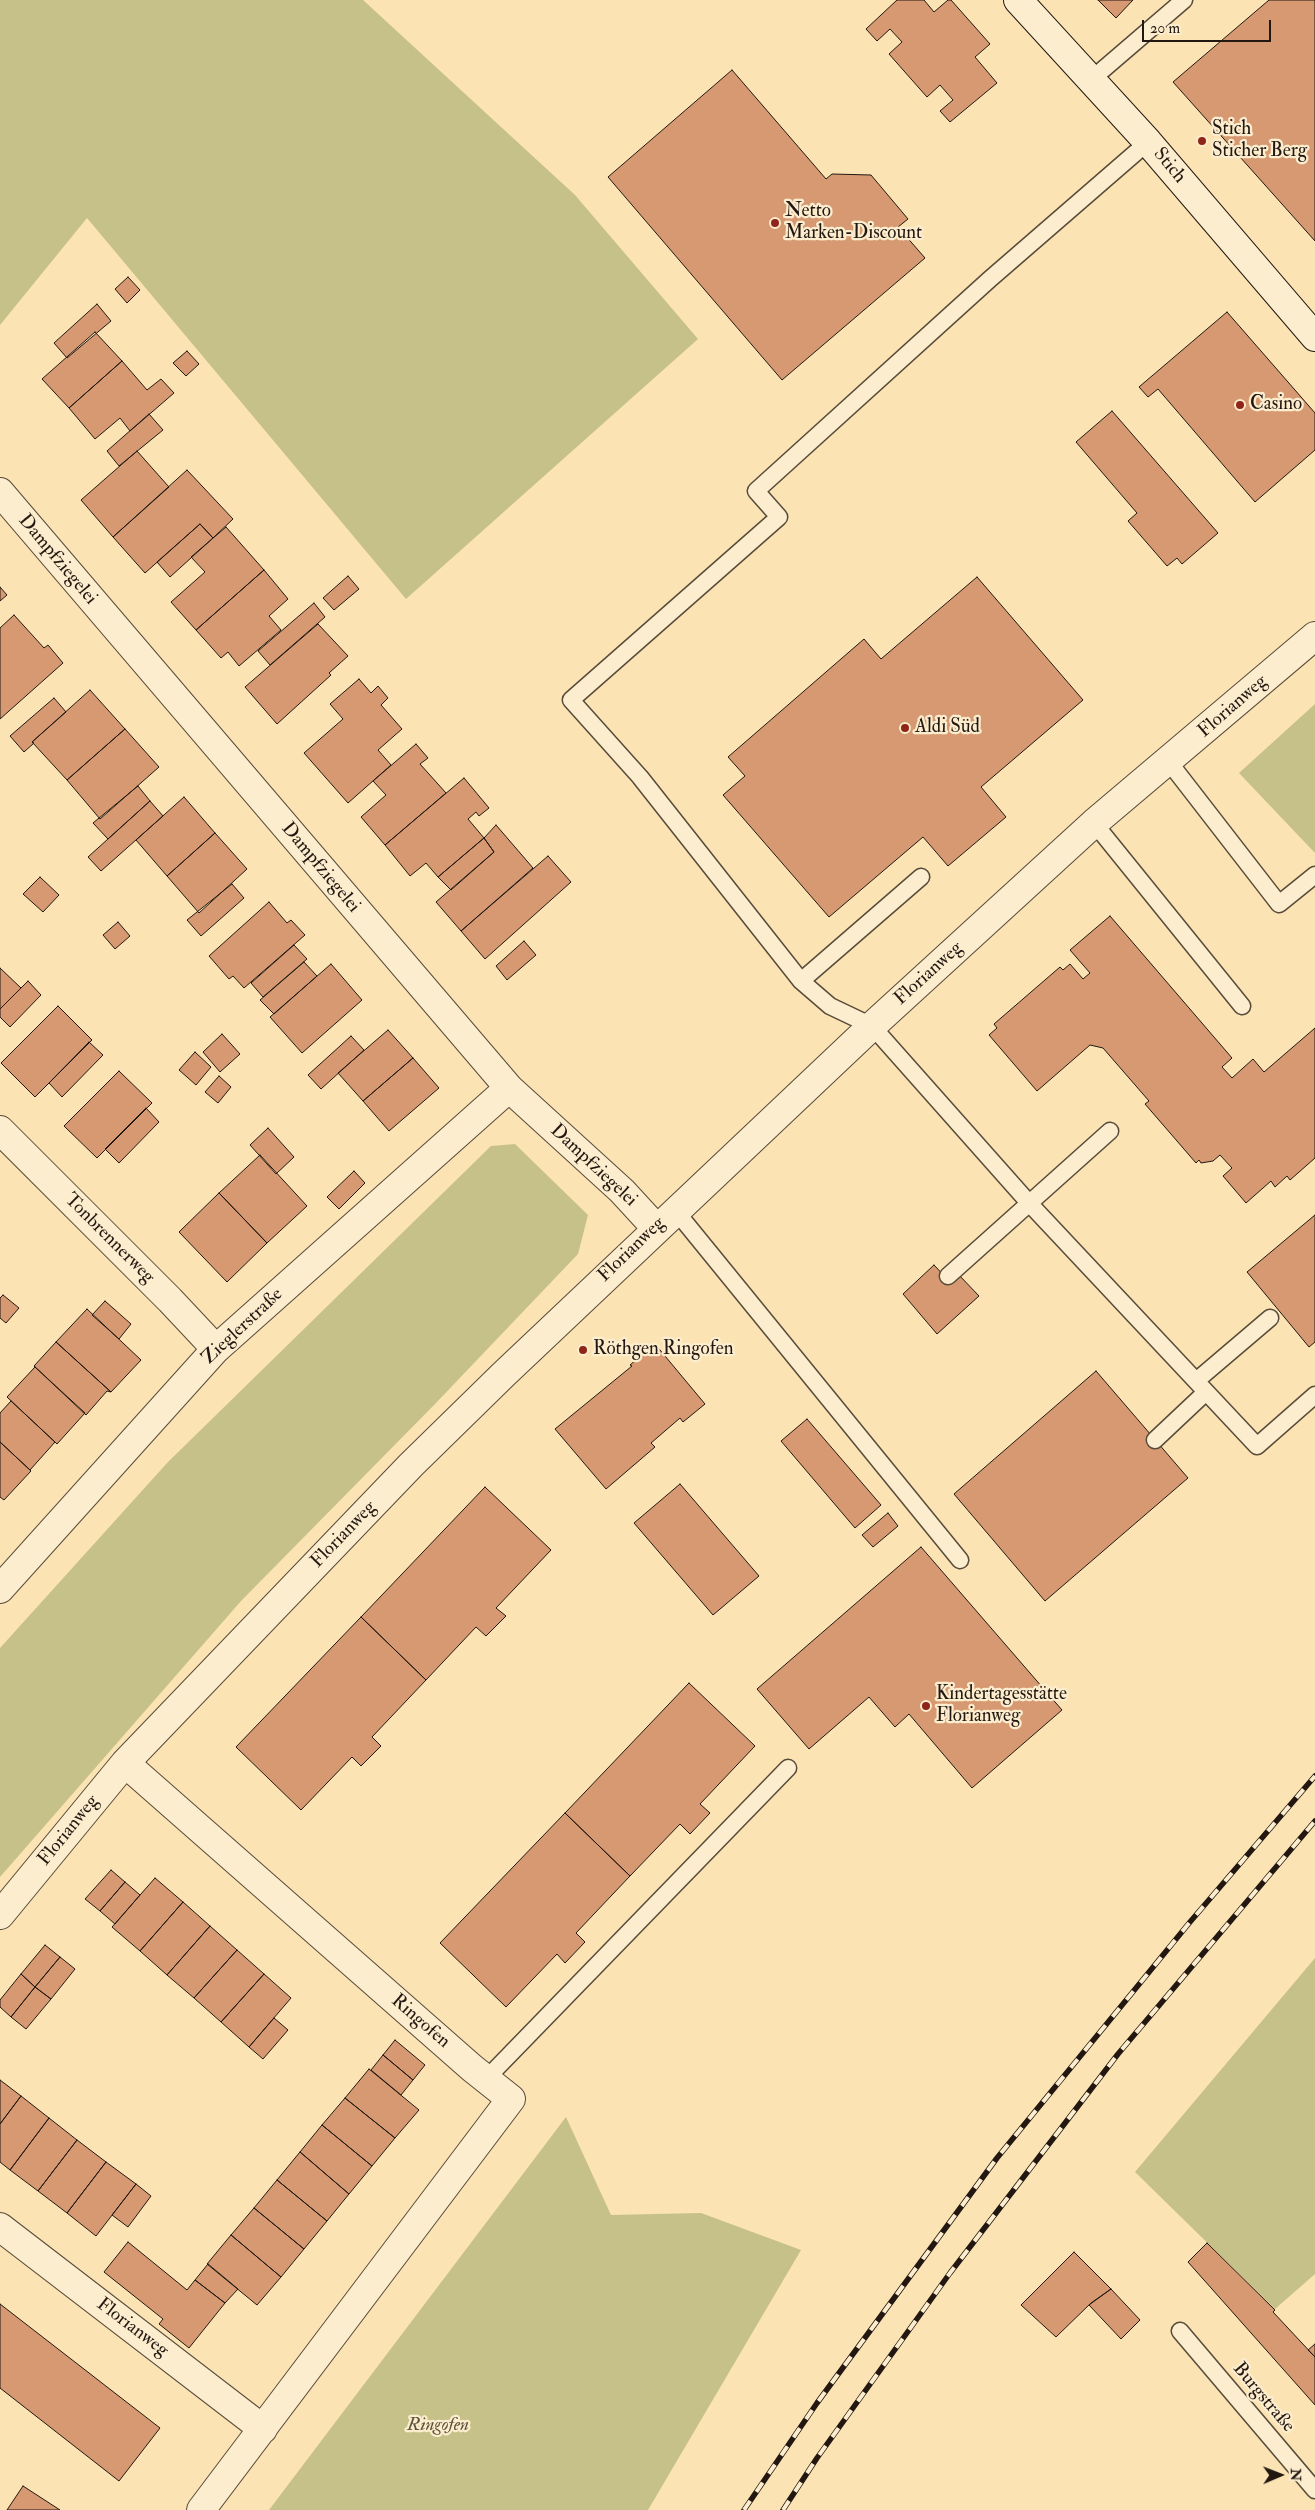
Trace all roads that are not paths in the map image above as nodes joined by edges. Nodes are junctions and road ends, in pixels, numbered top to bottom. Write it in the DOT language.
graph roads {
  1 [pos="1018,0"];
  2 [pos="1184,0"];
  3 [pos="1092,79"];
  4 [pos="1148,142"];
  5 [pos="1315,337"];
  6 [pos="0,492"];
  7 [pos="1315,636"];
  8 [pos="1169,762"];
  9 [pos="1094,823"];
  10 [pos="1315,874"];
  11 [pos="920,877"];
  12 [pos="801,981"];
  13 [pos="1242,1006"];
  14 [pos="872,1026"];
  15 [pos="509,1088"];
  16 [pos="0,1130"];
  17 [pos="1110,1131"];
  18 [pos="1029,1203"];
  19 [pos="665,1219"];
  20 [pos="948,1276"];
  21 [pos="1270,1318"];
  22 [pos="216,1349"];
  23 [pos="1201,1386"];
  24 [pos="1315,1395"];
  25 [pos="1155,1440"];
  26 [pos="960,1560"];
  27 [pos="0,1589"];
  28 [pos="125,1763"];
  29 [pos="788,1768"];
  30 [pos="0,1915"];
  31 [pos="486,2079"];
  32 [pos="0,2227"];
  33 [pos="1180,2331"];
  34 [pos="263,2429"];
  35 [pos="1315,2490"];
  36 [pos="201,2510"];
  1 -- 3 [label="street, Stich"];
  2 -- 3 [label="lane"];
  3 -- 4 [label="street, Stich"];
  4 -- 5 [label="street, Stich"];
  4 -- 12 [label="lane"];
  6 -- 15 [label="street, Dampfziegelei"];
  7 -- 8 [label="street, Florianweg"];
  8 -- 9 [label="street, Florianweg"];
  8 -- 10 [label="lane"];
  9 -- 13 [label="lane"];
  9 -- 14 [label="street, Florianweg"];
  11 -- 12 [label="lane"];
  12 -- 14 [label="lane"];
  14 -- 18 [label="lane"];
  14 -- 19 [label="street, Florianweg"];
  15 -- 19 [label="street, Dampfziegelei"];
  15 -- 22 [label="street, Zieglerstraße"];
  16 -- 22 [label="street, Tonbrennerweg"];
  17 -- 18 [label="lane"];
  18 -- 20 [label="lane"];
  18 -- 23 [label="lane"];
  19 -- 26 [label="lane"];
  19 -- 28 [label="street, Florianweg"];
  21 -- 23 [label="lane"];
  22 -- 27 [label="street, Zieglerstraße"];
  23 -- 24 [label="lane"];
  23 -- 25 [label="lane"];
  28 -- 30 [label="street, Florianweg"];
  28 -- 31 [label="street, Ringofen"];
  29 -- 31 [label="lane"];
  31 -- 34 [label="street, Ringofen"];
  32 -- 34 [label="street, Florianweg"];
  33 -- 35 [label="lane, Burgstraße"];
  34 -- 36 [label="street, Ringofen"];
}
